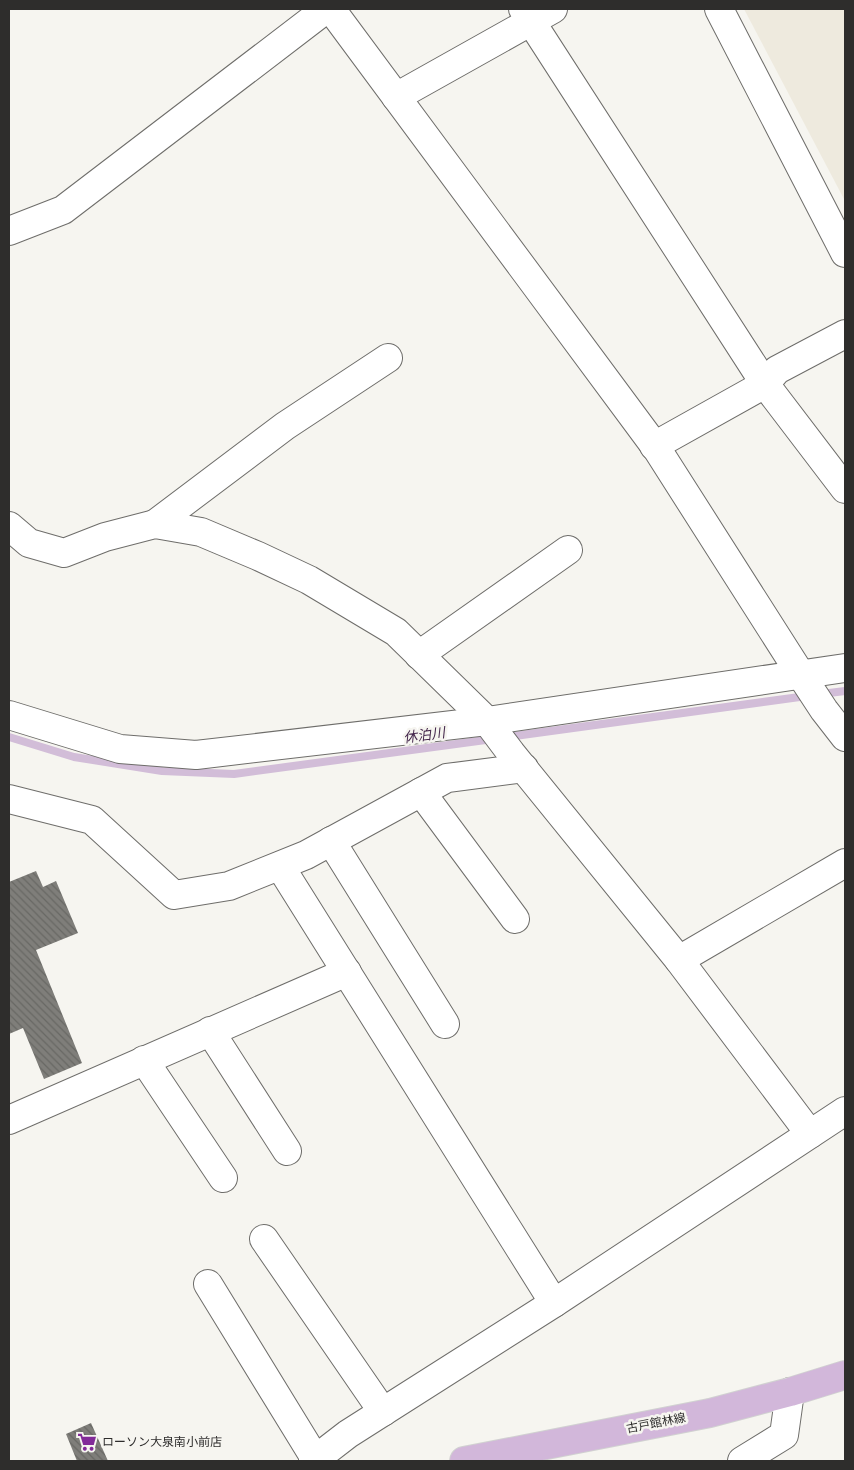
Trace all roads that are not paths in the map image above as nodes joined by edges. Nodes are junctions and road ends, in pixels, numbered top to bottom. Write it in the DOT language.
graph roads {
  1 [pos="326,9"];
  2 [pos="331,9"];
  3 [pos="719,9"];
  4 [pos="536,13"];
  5 [pos="396,97"];
  6 [pos="9,232"];
  7 [pos="845,253"];
  8 [pos="845,334"];
  9 [pos="388,358"];
  10 [pos="765,384"];
  11 [pos="654,446"];
  12 [pos="845,489"];
  13 [pos="154,524"];
  14 [pos="9,526"];
  15 [pos="568,550"];
  16 [pos="419,655"];
  17 [pos="845,668"];
  18 [pos="802,677"];
  19 [pos="9,715"];
  20 [pos="487,721"];
  21 [pos="845,737"];
  22 [pos="518,761"];
  23 [pos="421,792"];
  24 [pos="9,799"];
  25 [pos="331,842"];
  26 [pos="845,863"];
  27 [pos="280,866"];
  28 [pos="515,919"];
  29 [pos="679,960"];
  30 [pos="346,972"];
  31 [pos="445,1024"];
  32 [pos="210,1031"];
  33 [pos="144,1060"];
  34 [pos="845,1111"];
  35 [pos="9,1120"];
  36 [pos="810,1134"];
  37 [pos="287,1151"];
  38 [pos="223,1178"];
  39 [pos="264,1239"];
  40 [pos="208,1284"];
  41 [pos="554,1303"];
  42 [pos="845,1375"];
  43 [pos="790,1392"];
  44 [pos="383,1412"];
  45 [pos="315,1460"];
  46 [pos="464,1461"];
  47 [pos="742,1461"];
  1 -- 6 [label="street"];
  2 -- 5 [label="street"];
  3 -- 7 [label="street"];
  4 -- 5 [label="street"];
  4 -- 10 [label="street"];
  5 -- 11 [label="street"];
  8 -- 10 [label="street"];
  9 -- 13 [label="street"];
  10 -- 11 [label="street"];
  10 -- 12 [label="street"];
  11 -- 18 [label="street"];
  13 -- 14 [label="street"];
  13 -- 16 [label="street"];
  15 -- 16 [label="street"];
  16 -- 20 [label="street"];
  17 -- 18 [label="street"];
  18 -- 20 [label="street"];
  18 -- 21 [label="street"];
  19 -- 20 [label="street"];
  20 -- 22 [label="street"];
  22 -- 23 [label="street"];
  22 -- 29 [label="street"];
  23 -- 25 [label="street"];
  23 -- 28 [label="street"];
  24 -- 27 [label="street"];
  25 -- 27 [label="street"];
  25 -- 31 [label="street"];
  26 -- 29 [label="street"];
  27 -- 30 [label="street"];
  29 -- 36 [label="street"];
  30 -- 32 [label="street"];
  30 -- 41 [label="street"];
  32 -- 33 [label="street"];
  32 -- 37 [label="street"];
  33 -- 35 [label="street"];
  33 -- 38 [label="street"];
  34 -- 36 [label="street"];
  36 -- 41 [label="street"];
  39 -- 44 [label="street"];
  40 -- 45 [label="street"];
  41 -- 44 [label="street"];
  42 -- 43 [label="main road, 古戸館林線"];
  43 -- 46 [label="main road, 古戸館林線"];
  43 -- 47 [label="street"];
  44 -- 45 [label="street"];
}
